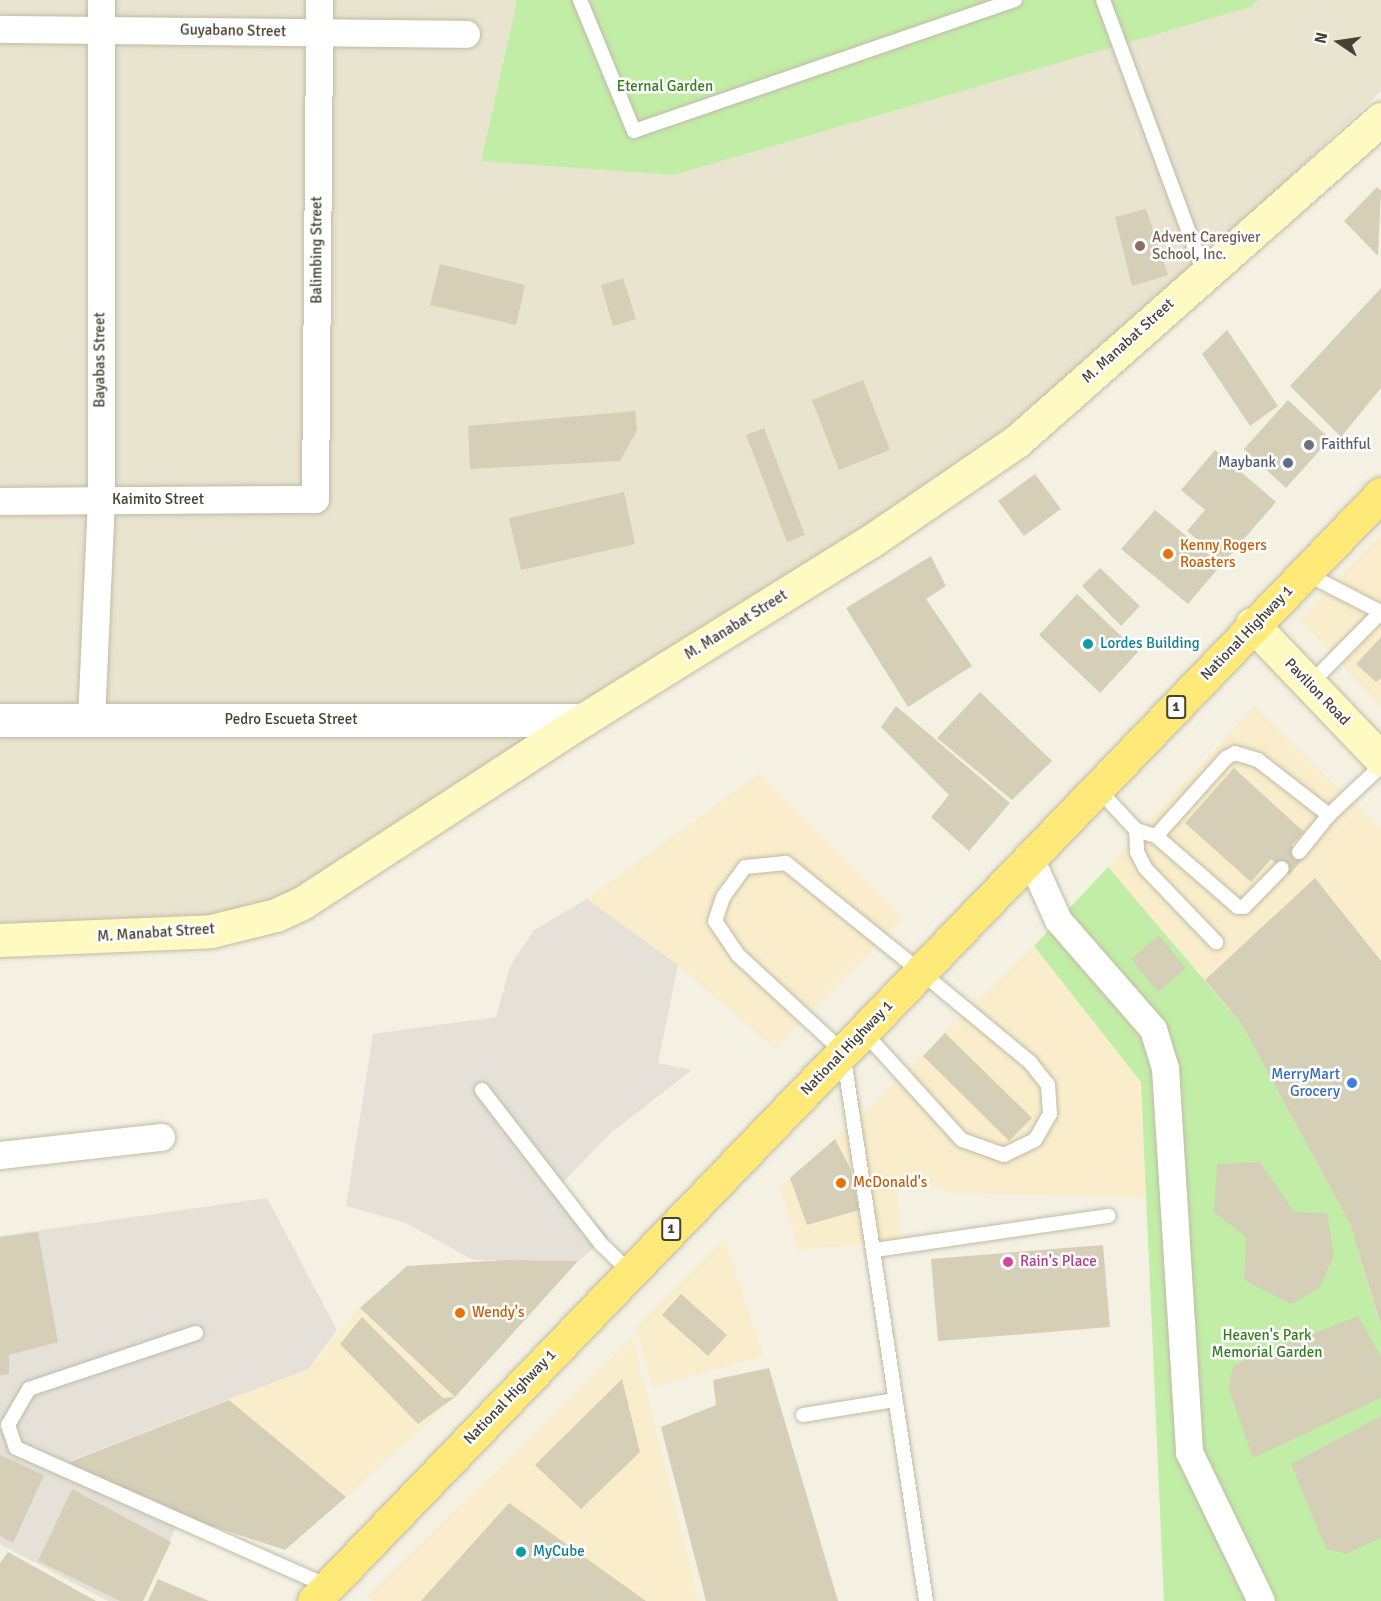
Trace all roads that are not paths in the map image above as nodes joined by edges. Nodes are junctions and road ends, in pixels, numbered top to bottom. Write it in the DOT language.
graph roads {
  1 [pos="101,0"];
  2 [pos="319,0"];
  3 [pos="580,0"];
  4 [pos="1016,0"];
  5 [pos="1103,0"];
  6 [pos="0,29"];
  7 [pos="101,30"];
  8 [pos="319,32"];
  9 [pos="466,34"];
  10 [pos="1381,119"];
  11 [pos="1204,273"];
  12 [pos="1381,494"];
  13 [pos="315,499"];
  14 [pos="101,500"];
  15 [pos="0,501"];
  16 [pos="1305,573"];
  17 [pos="1380,613"];
  18 [pos="1252,624"];
  19 [pos="1310,684"];
  20 [pos="0,720"];
  21 [pos="91,720"];
  22 [pos="583,720"];
  23 [pos="1381,759"];
  24 [pos="1381,766"];
  25 [pos="1099,790"];
  26 [pos="1329,815"];
  27 [pos="1136,830"];
  28 [pos="1156,836"];
  29 [pos="1299,852"];
  30 [pos="1030,858"];
  31 [pos="1282,868"];
  32 [pos="0,940"];
  33 [pos="1216,942"];
  34 [pos="921,972"];
  35 [pos="853,1041"];
  36 [pos="482,1089"];
  37 [pos="160,1137"];
  38 [pos="0,1155"];
  39 [pos="1109,1216"];
  40 [pos="875,1250"];
  41 [pos="630,1272"];
  42 [pos="196,1333"];
  43 [pos="895,1400"];
  44 [pos="803,1415"];
  45 [pos="321,1593"];
  46 [pos="926,1601"];
  47 [pos="1261,1601"];
  1 -- 7 [label="street, Bayabas Street"];
  2 -- 8 [label="street, Balimbing Street"];
  3 -- 4 [label="lane"];
  5 -- 11 [label="lane"];
  6 -- 7 [label="street, Guyabano Street"];
  7 -- 8 [label="street, Guyabano Street"];
  7 -- 14 [label="street, Bayabas Street"];
  8 -- 9 [label="street, Guyabano Street"];
  8 -- 13 [label="street, Balimbing Street"];
  10 -- 11 [label="main road, M. Manabat Street"];
  11 -- 22 [label="main road, M. Manabat Street"];
  12 -- 16 [label="highway, National Highway 1 / 1"];
  13 -- 14 [label="street, Kaimito Street"];
  14 -- 15 [label="street, Kaimito Street"];
  14 -- 21 [label="street, Bayabas Street"];
  16 -- 17 [label="lane"];
  16 -- 18 [label="highway, National Highway 1 / 1"];
  17 -- 19 [label="lane"];
  18 -- 19 [label="main road, Pavilion Road"];
  18 -- 25 [label="highway, National Highway 1 / 1"];
  19 -- 23 [label="main road, Pavilion Road"];
  20 -- 21 [label="street, Pedro Escueta Street"];
  21 -- 22 [label="street, Pedro Escueta Street"];
  22 -- 32 [label="main road, M. Manabat Street"];
  24 -- 26 [label="lane"];
  25 -- 27 [label="lane"];
  25 -- 30 [label="highway, National Highway 1 / 1"];
  26 -- 28 [label="lane"];
  26 -- 29 [label="lane"];
  27 -- 28 [label="lane"];
  27 -- 33 [label="lane"];
  28 -- 31 [label="lane"];
  30 -- 34 [label="highway, National Highway 1 / 1"];
  30 -- 47 [label="street"];
  34 -- 35 [label="highway, National Highway 1 / 1"];
  34 -- 35 [label="lane"];
  34 -- 35 [label="lane"];
  35 -- 40 [label="lane"];
  35 -- 41 [label="highway, National Highway 1 / 1"];
  36 -- 41 [label="lane"];
  37 -- 38 [label="street"];
  39 -- 40 [label="lane"];
  40 -- 43 [label="lane"];
  41 -- 45 [label="highway, National Highway 1 / 1"];
  42 -- 45 [label="lane"];
  43 -- 44 [label="lane"];
  43 -- 46 [label="lane"];
}
